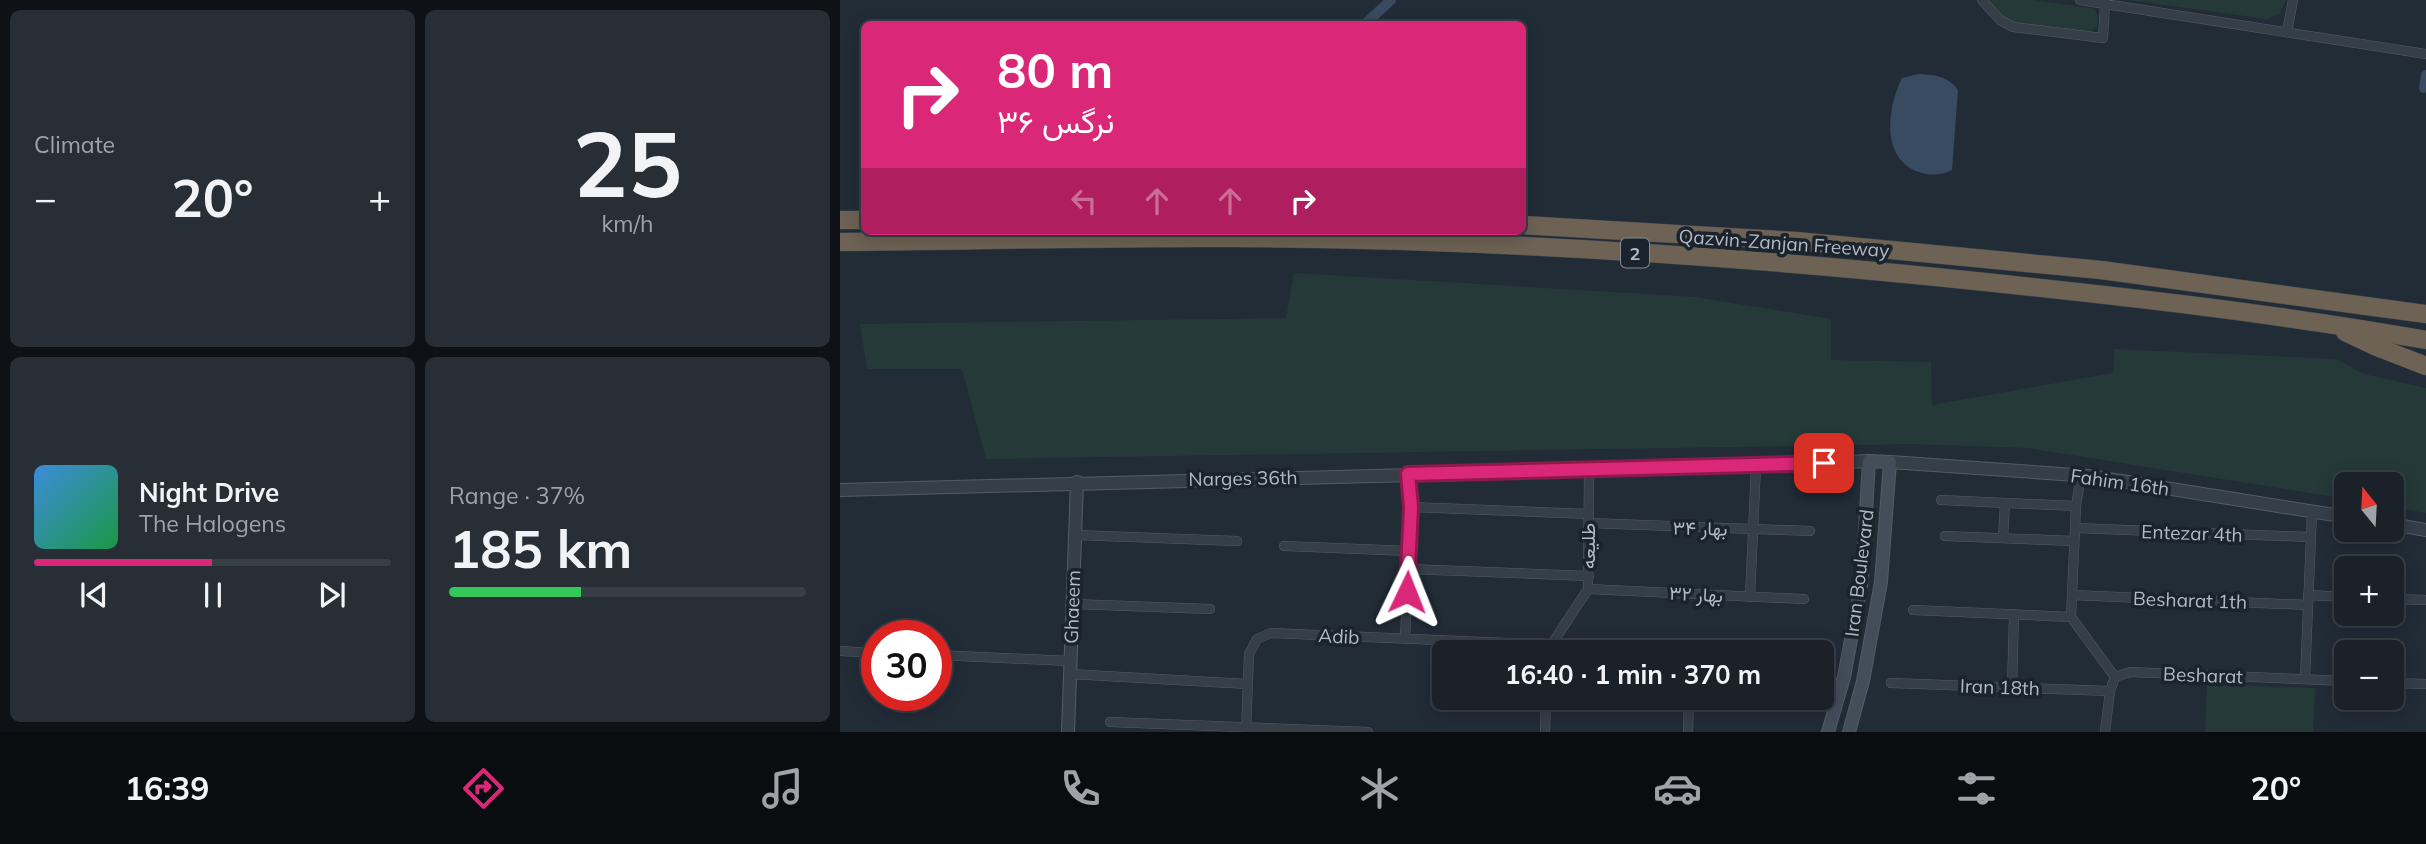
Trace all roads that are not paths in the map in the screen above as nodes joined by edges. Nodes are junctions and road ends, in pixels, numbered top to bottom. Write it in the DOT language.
graph roads {
  1 [pos="1982,0"];
  2 [pos="2080,0"];
  3 [pos="2293,0"];
  4 [pos="2105,2"];
  5 [pos="2287,33"];
  6 [pos="2426,54"];
  7 [pos="861,219"];
  8 [pos="840,220"];
  9 [pos="1526,225"];
  10 [pos="840,242"];
  11 [pos="2426,314"];
  12 [pos="2329,324"];
  13 [pos="2426,340"];
  14 [pos="2426,366"];
  15 [pos="1869,461"];
  16 [pos="1891,461"];
  17 [pos="1756,466"];
  18 [pos="1588,470"];
  19 [pos="1408,474"];
  20 [pos="2081,475"];
  21 [pos="1077,482"];
  22 [pos="840,490"];
  23 [pos="1941,500"];
  24 [pos="2005,503"];
  25 [pos="2076,506"];
  26 [pos="1411,507"];
  27 [pos="2312,512"];
  28 [pos="2334,515"];
  29 [pos="1589,519"];
  30 [pos="2404,526"];
  31 [pos="2075,528"];
  32 [pos="1753,529"];
  33 [pos="2426,530"];
  34 [pos="1810,531"];
  35 [pos="1075,535"];
  36 [pos="1945,536"];
  37 [pos="2310,537"];
  38 [pos="2003,538"];
  39 [pos="1237,541"];
  40 [pos="2074,541"];
  41 [pos="1284,546"];
  42 [pos="1409,551"];
  43 [pos="1408,569"];
  44 [pos="1589,576"];
  45 [pos="1588,589"];
  46 [pos="2072,595"];
  47 [pos="1750,597"];
  48 [pos="2334,598"];
  49 [pos="1804,599"];
  50 [pos="2404,599"];
  51 [pos="2308,600"];
  52 [pos="2426,600"];
  53 [pos="1073,604"];
  54 [pos="1210,609"];
  55 [pos="1913,610"];
  56 [pos="2014,614"];
  57 [pos="2071,617"];
  58 [pos="1405,639"];
  59 [pos="1432,640"];
  60 [pos="1554,640"];
  61 [pos="840,651"];
  62 [pos="861,652"];
  63 [pos="952,657"];
  64 [pos="1070,668"];
  65 [pos="2115,677"];
  66 [pos="2305,679"];
  67 [pos="2334,680"];
  68 [pos="1891,683"];
  69 [pos="2404,683"];
  70 [pos="1247,684"];
  71 [pos="2426,684"];
  72 [pos="2012,688"];
  73 [pos="2110,691"];
  74 [pos="1545,710"];
  75 [pos="1689,710"];
  76 [pos="1110,722"];
  77 [pos="1246,729"];
  78 [pos="1068,732"];
  79 [pos="1368,732"];
  80 [pos="1545,732"];
  81 [pos="1688,732"];
  82 [pos="1828,732"];
  83 [pos="1849,732"];
  84 [pos="2105,732"];
  1 -- 4 [label="street"];
  2 -- 4 [label="street"];
  3 -- 5 [label="street"];
  4 -- 5 [label="street"];
  5 -- 6 [label="street"];
  7 -- 8 [label="highway"];
  9 -- 11 [label="highway, Qazvin-Zanjan Freeway / 2"];
  10 -- 12 [label="highway, Qazvin-Zanjan Freeway / 2"];
  12 -- 13 [label="highway, Qazvin-Zanjan Freeway / 2"];
  12 -- 14 [label="highway"];
  15 -- 16 [label="main road"];
  15 -- 17 [label="street, Narges 36th"];
  15 -- 82 [label="main road, Iran Boulevard"];
  16 -- 20 [label="street, Fahim 16th"];
  16 -- 83 [label="main road, Iran Boulevard"];
  17 -- 18 [label="street, Narges 36th"];
  17 -- 32 [label="street"];
  18 -- 19 [label="street, Narges 36th"];
  18 -- 29 [label="street, طلیعه"];
  19 -- 21 [label="street, Narges 36th"];
  19 -- 26 [label="street"];
  20 -- 25 [label="street"];
  20 -- 27 [label="street, Fahim 16th"];
  21 -- 22 [label="street, Narges 36th"];
  21 -- 35 [label="street, Ghaeem"];
  23 -- 24 [label="street"];
  24 -- 25 [label="street"];
  24 -- 38 [label="street"];
  25 -- 31 [label="street"];
  26 -- 29 [label="street, بهار ۳۴"];
  26 -- 42 [label="street"];
  27 -- 28 [label="street, Fahim 16th"];
  27 -- 37 [label="street"];
  29 -- 32 [label="street, بهار ۳۴"];
  29 -- 44 [label="street, طلیعه"];
  30 -- 33 [label="street"];
  31 -- 37 [label="street, Entezar 4th"];
  31 -- 40 [label="street"];
  32 -- 34 [label="street, بهار ۳۴"];
  32 -- 47 [label="street"];
  35 -- 39 [label="street"];
  35 -- 53 [label="street, Ghaeem"];
  36 -- 38 [label="street"];
  37 -- 51 [label="street"];
  38 -- 40 [label="street"];
  40 -- 46 [label="street"];
  41 -- 42 [label="street"];
  42 -- 43 [label="street"];
  43 -- 44 [label="street"];
  43 -- 58 [label="street"];
  44 -- 45 [label="street, طلیعه"];
  45 -- 47 [label="street, بهار ۳۲"];
  45 -- 60 [label="street, طلیعه"];
  46 -- 51 [label="street, Besharat 1th"];
  46 -- 57 [label="street"];
  47 -- 49 [label="street, بهار ۳۲"];
  48 -- 51 [label="street, Besharat 1th"];
  50 -- 52 [label="street"];
  51 -- 66 [label="street"];
  53 -- 54 [label="street"];
  53 -- 64 [label="street, Ghaeem"];
  55 -- 56 [label="street"];
  56 -- 57 [label="street"];
  56 -- 72 [label="street"];
  57 -- 65 [label="street"];
  58 -- 59 [label="street, Adib"];
  58 -- 70 [label="street, Adib"];
  61 -- 62 [label="street"];
  63 -- 64 [label="street"];
  64 -- 70 [label="street"];
  64 -- 78 [label="street, Ghaeem"];
  65 -- 66 [label="street, Besharat"];
  65 -- 73 [label="street"];
  66 -- 67 [label="street, Besharat"];
  68 -- 72 [label="street, Iran 18th"];
  69 -- 71 [label="street"];
  70 -- 77 [label="street"];
  72 -- 73 [label="street, Iran 18th"];
  73 -- 84 [label="street"];
  74 -- 80 [label="street"];
  75 -- 81 [label="street"];
  76 -- 77 [label="street"];
  77 -- 79 [label="street"];
}
